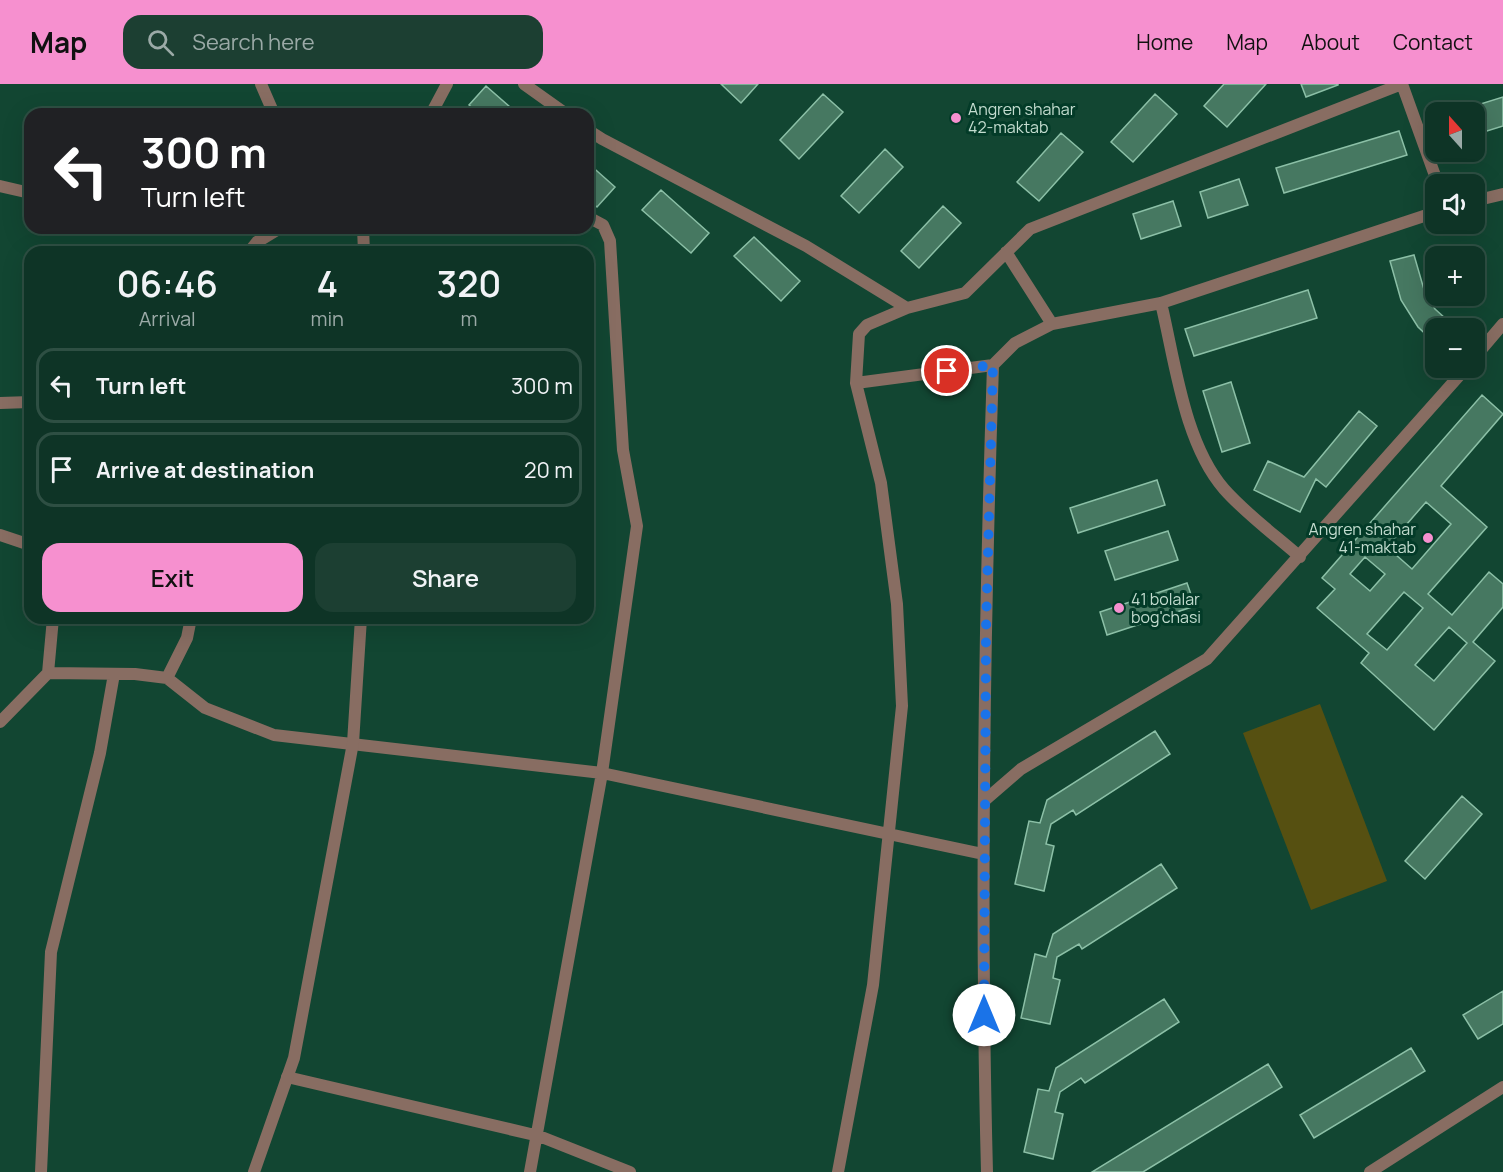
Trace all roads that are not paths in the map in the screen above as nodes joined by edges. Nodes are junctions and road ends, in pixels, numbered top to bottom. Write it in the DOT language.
graph roads {
  1 [pos="261,84"];
  2 [pos="447,84"];
  3 [pos="524,84"];
  4 [pos="1402,84"];
  5 [pos="271,108"];
  6 [pos="434,108"];
  7 [pos="558,108"];
  8 [pos="594,134"];
  9 [pos="1434,174"];
  10 [pos="0,186"];
  11 [pos="24,192"];
  12 [pos="1503,194"];
  13 [pos="1485,198"];
  14 [pos="1425,216"];
  15 [pos="594,220"];
  16 [pos="270,234"];
  17 [pos="253,246"];
  18 [pos="1006,252"];
  19 [pos="1161,303"];
  20 [pos="907,308"];
  21 [pos="1052,324"];
  22 [pos="1503,324"];
  23 [pos="1485,345"];
  24 [pos="993,365"];
  25 [pos="1457,378"];
  26 [pos="856,383"];
  27 [pos="24,402"];
  28 [pos="0,403"];
  29 [pos="0,535"];
  30 [pos="24,543"];
  31 [pos="1300,557"];
  32 [pos="52,624"];
  33 [pos="189,624"];
  34 [pos="362,624"];
  35 [pos="48,673"];
  36 [pos="114,674"];
  37 [pos="167,678"];
  38 [pos="0,722"];
  39 [pos="353,743"];
  40 [pos="602,773"];
  41 [pos="984,801"];
  42 [pos="888,835"];
  43 [pos="983,854"];
  44 [pos="287,1077"];
  45 [pos="1503,1087"];
  46 [pos="539,1136"];
  47 [pos="41,1172"];
  48 [pos="254,1172"];
  49 [pos="530,1172"];
  50 [pos="630,1172"];
  51 [pos="838,1172"];
  52 [pos="987,1172"];
  53 [pos="1370,1172"];
  1 -- 5 [label="street"];
  2 -- 6 [label="street"];
  3 -- 7 [label="street"];
  4 -- 9 [label="street"];
  4 -- 18 [label="street"];
  8 -- 20 [label="street"];
  10 -- 11 [label="street"];
  12 -- 13 [label="street"];
  14 -- 19 [label="street"];
  15 -- 40 [label="street"];
  16 -- 17 [label="street"];
  18 -- 20 [label="street"];
  18 -- 21 [label="street"];
  19 -- 21 [label="street"];
  19 -- 31 [label="street"];
  20 -- 26 [label="street"];
  21 -- 24 [label="street"];
  22 -- 23 [label="street"];
  24 -- 26 [label="street"];
  24 -- 41 [label="street"];
  25 -- 31 [label="street"];
  26 -- 42 [label="street"];
  27 -- 28 [label="street"];
  29 -- 30 [label="street"];
  31 -- 41 [label="street"];
  32 -- 35 [label="street"];
  33 -- 37 [label="street"];
  34 -- 39 [label="street"];
  35 -- 36 [label="street"];
  35 -- 38 [label="street"];
  36 -- 37 [label="street"];
  36 -- 47 [label="street"];
  37 -- 39 [label="street"];
  39 -- 40 [label="street"];
  39 -- 44 [label="street"];
  40 -- 42 [label="street"];
  40 -- 46 [label="street"];
  41 -- 43 [label="street"];
  42 -- 43 [label="street"];
  42 -- 51 [label="street"];
  43 -- 52 [label="street"];
  44 -- 46 [label="street"];
  44 -- 48 [label="street"];
  45 -- 53 [label="street"];
  46 -- 49 [label="street"];
  46 -- 50 [label="street"];
}
